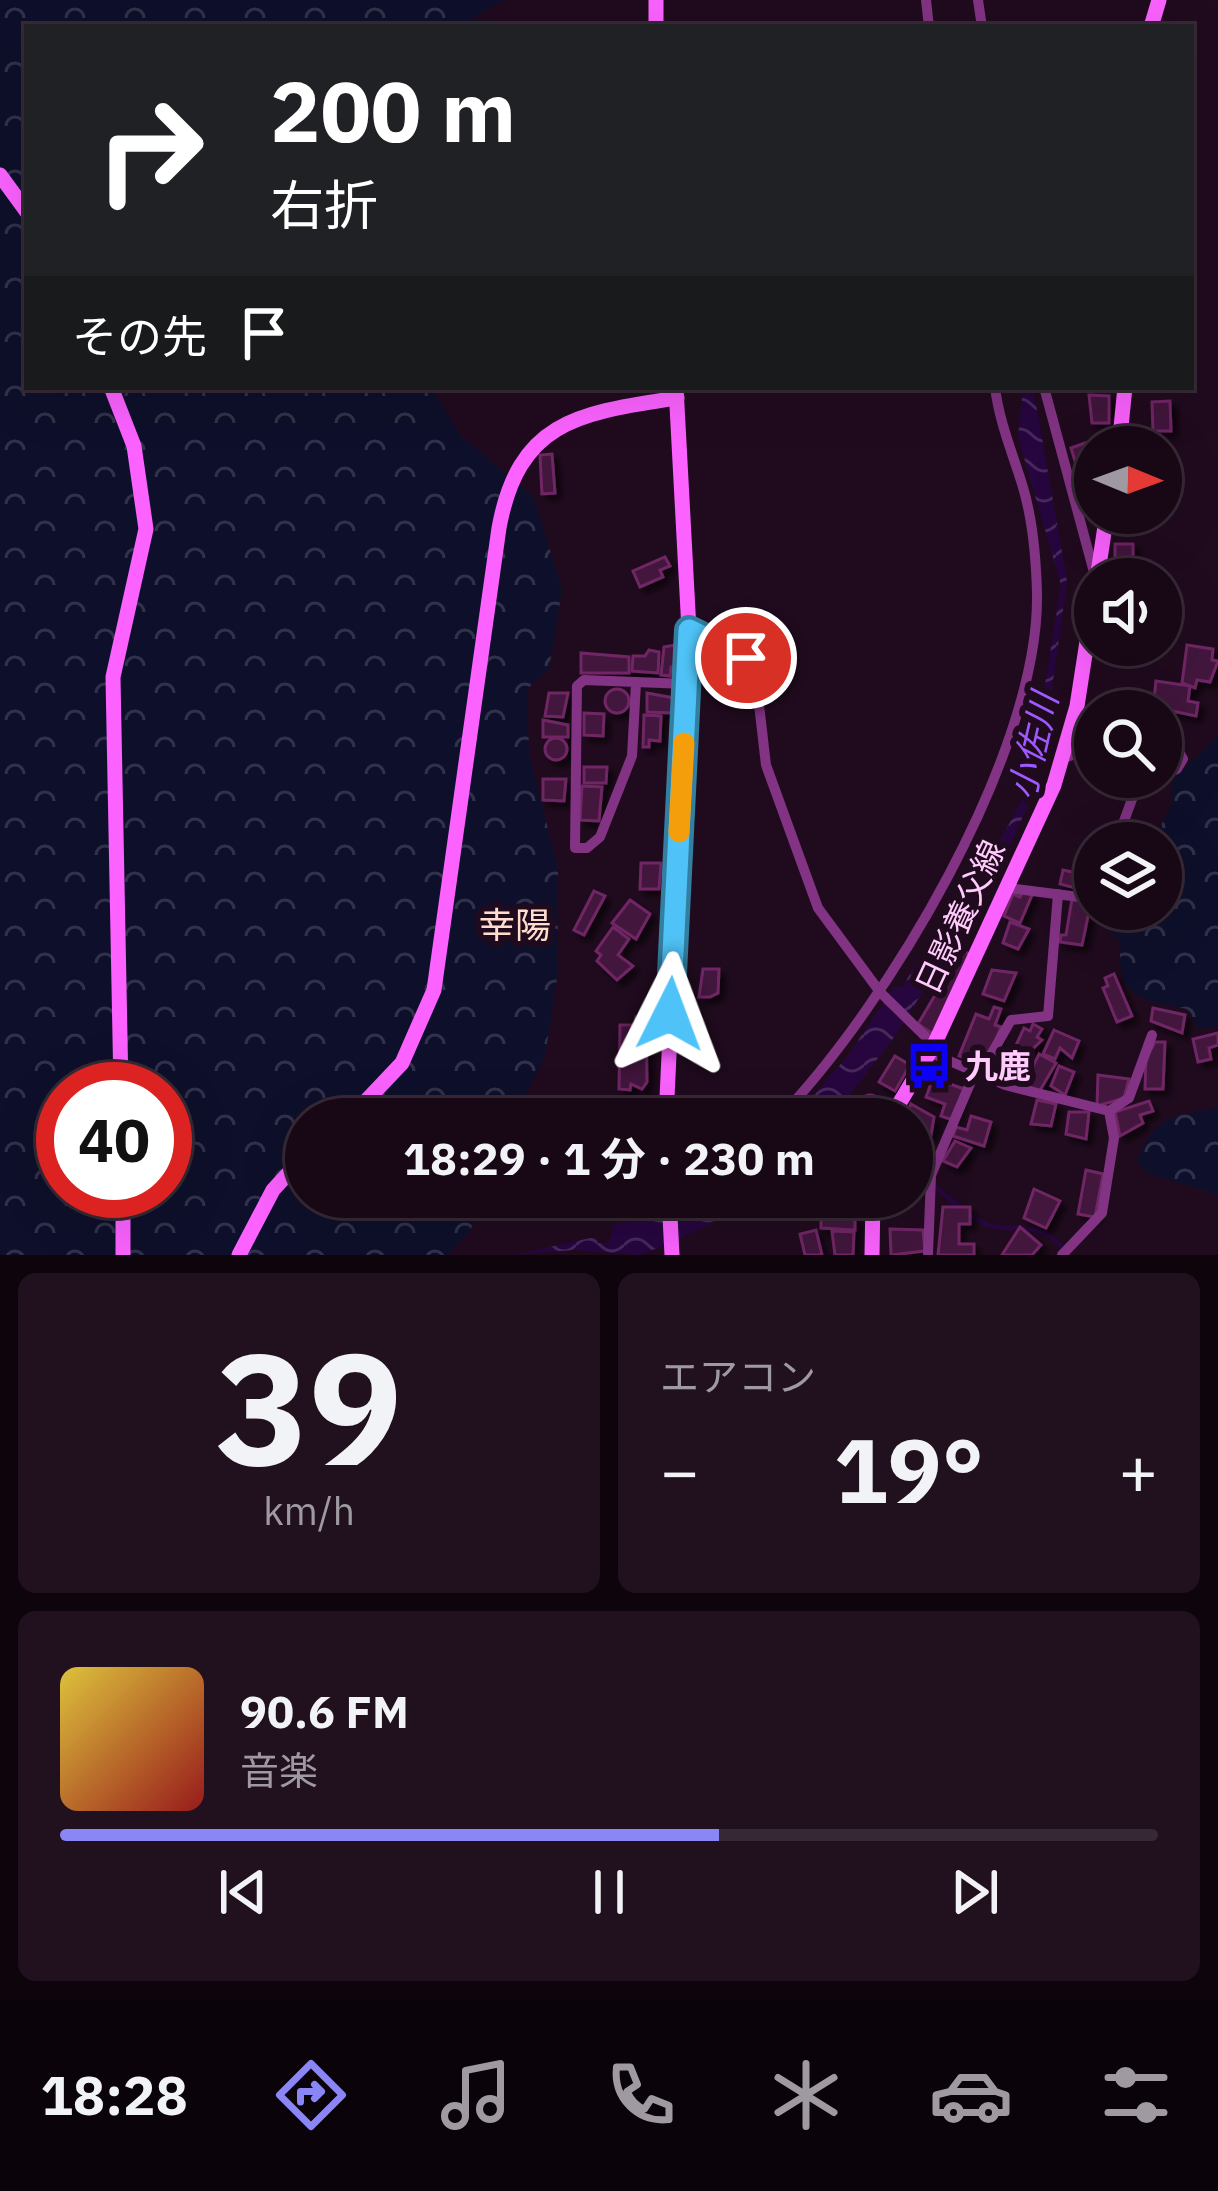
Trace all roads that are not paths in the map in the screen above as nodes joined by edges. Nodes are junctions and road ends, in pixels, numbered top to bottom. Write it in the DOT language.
graph roads {
  1 [pos="0,176"];
  2 [pos="24,208"];
  3 [pos="112,390"];
  4 [pos="996,390"];
  5 [pos="1045,390"];
  6 [pos="1125,390"];
  7 [pos="676,392"];
  8 [pos="1121,426"];
  9 [pos="1091,558"];
  10 [pos="689,630"];
  11 [pos="1083,666"];
  12 [pos="636,683"];
  13 [pos="687,684"];
  14 [pos="1074,754"];
  15 [pos="1061,759"];
  16 [pos="1008,887"];
  17 [pos="1058,894"];
  18 [pos="1074,896"];
  19 [pos="879,990"];
  20 [pos="1152,1035"];
  21 [pos="932,1048"];
  22 [pos="120,1062"];
  23 [pos="978,1073"];
  24 [pos="369,1098"];
  25 [pos="667,1098"];
  26 [pos="796,1098"];
  27 [pos="902,1098"];
  28 [pos="1109,1111"];
  29 [pos="285,1179"];
  30 [pos="123,1218"];
  31 [pos="670,1218"];
  32 [pos="873,1218"];
  33 [pos="672,1253"];
  34 [pos="123,1255"];
  35 [pos="239,1255"];
  36 [pos="872,1255"];
  37 [pos="928,1255"];
  38 [pos="1062,1255"];
  1 -- 2 [label="street"];
  3 -- 22 [label="street"];
  4 -- 19 [label="street"];
  5 -- 9 [label="street"];
  6 -- 8 [label="street"];
  7 -- 10 [label="street"];
  7 -- 24 [label="street"];
  10 -- 13 [label="street"];
  10 -- 19 [label="street"];
  11 -- 15 [label="street, 日影養父線"];
  12 -- 12 [label="street"];
  12 -- 13 [label="street"];
  13 -- 25 [label="street"];
  14 -- 15 [label="street"];
  15 -- 16 [label="street, 日影養父線"];
  16 -- 17 [label="street"];
  16 -- 21 [label="street, 日影養父線"];
  17 -- 18 [label="street"];
  17 -- 23 [label="street"];
  19 -- 21 [label="street"];
  19 -- 26 [label="street"];
  20 -- 28 [label="street"];
  21 -- 23 [label="street"];
  21 -- 27 [label="street, 日影養父線"];
  23 -- 28 [label="street"];
  23 -- 37 [label="street"];
  28 -- 38 [label="street"];
  29 -- 35 [label="street"];
  30 -- 34 [label="street"];
  31 -- 33 [label="street"];
  32 -- 36 [label="street"];
}
